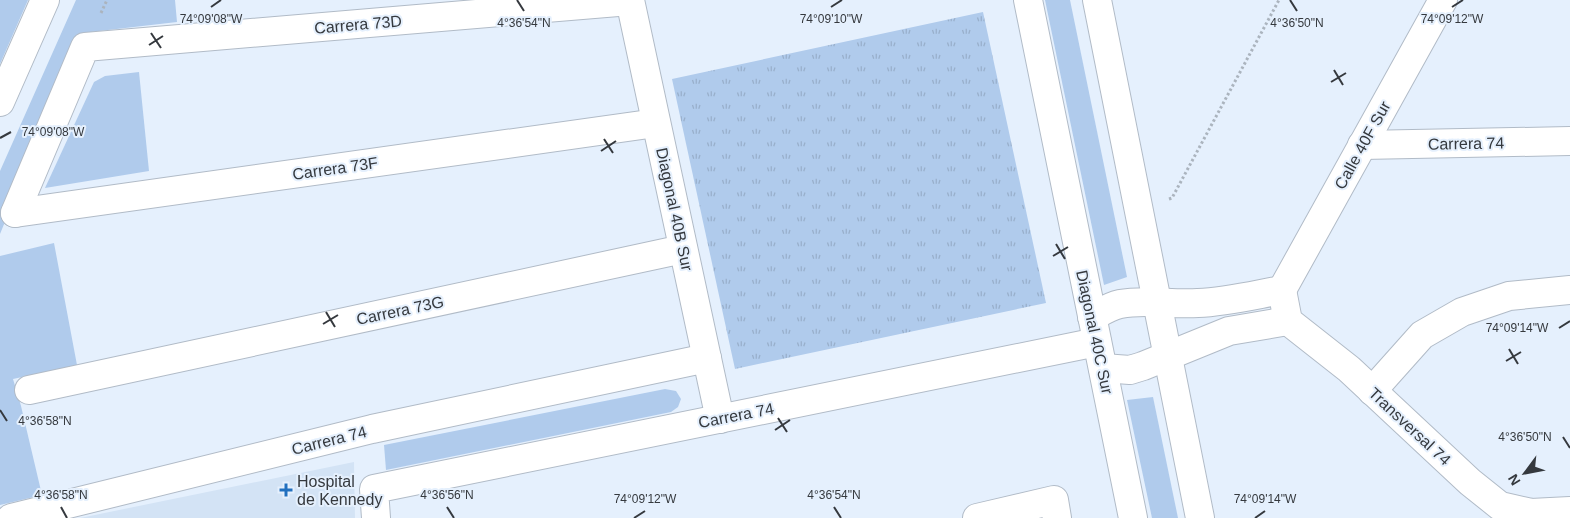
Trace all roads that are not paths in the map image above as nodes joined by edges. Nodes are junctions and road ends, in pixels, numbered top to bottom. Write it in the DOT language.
graph roads {
  1 [pos="46,0"];
  2 [pos="1028,0"];
  3 [pos="1096,0"];
  4 [pos="1443,0"];
  5 [pos="630,1"];
  6 [pos="0,102"];
  7 [pos="656,122"];
  8 [pos="1570,140"];
  9 [pos="1362,145"];
  10 [pos="15,213"];
  11 [pos="683,249"];
  12 [pos="1282,290"];
  13 [pos="1570,290"];
  14 [pos="1157,303"];
  15 [pos="1288,321"];
  16 [pos="1097,342"];
  17 [pos="1168,357"];
  18 [pos="707,358"];
  19 [pos="28,390"];
  20 [pos="1372,391"];
  21 [pos="720,418"];
  22 [pos="1056,509"];
  23 [pos="1570,511"];
  24 [pos="11,518"];
  25 [pos="376,518"];
  26 [pos="977,518"];
  27 [pos="1132,518"];
  28 [pos="1200,518"];
  1 -- 6 [label="street"];
  2 -- 16 [label="street, Diagonal 40C Sur"];
  3 -- 14 [label="street"];
  4 -- 9 [label="street, Calle 40F Sur"];
  5 -- 7 [label="street, Diagonal 40B Sur"];
  5 -- 10 [label="street, Carrera 73D"];
  7 -- 10 [label="street, Carrera 73F"];
  7 -- 11 [label="street, Diagonal 40B Sur"];
  8 -- 9 [label="street, Carrera 74"];
  9 -- 12 [label="street, Calle 40F Sur"];
  11 -- 18 [label="street, Diagonal 40B Sur"];
  11 -- 19 [label="street, Carrera 73G"];
  12 -- 14 [label="street, Carrera 74"];
  12 -- 15 [label="street"];
  13 -- 20 [label="street"];
  14 -- 16 [label="street, Carrera 74"];
  14 -- 17 [label="street"];
  15 -- 17 [label="street, Carrera 74"];
  15 -- 20 [label="street, Transversal 74"];
  16 -- 17 [label="street, Carrera 74"];
  16 -- 21 [label="street, Carrera 74"];
  16 -- 27 [label="street, Diagonal 40C Sur"];
  17 -- 28 [label="street"];
  18 -- 21 [label="street, Diagonal 40B Sur"];
  18 -- 24 [label="street, Carrera 74"];
  20 -- 23 [label="street, Transversal 74"];
  21 -- 25 [label="street, Carrera 74"];
  22 -- 26 [label="street"];
}
